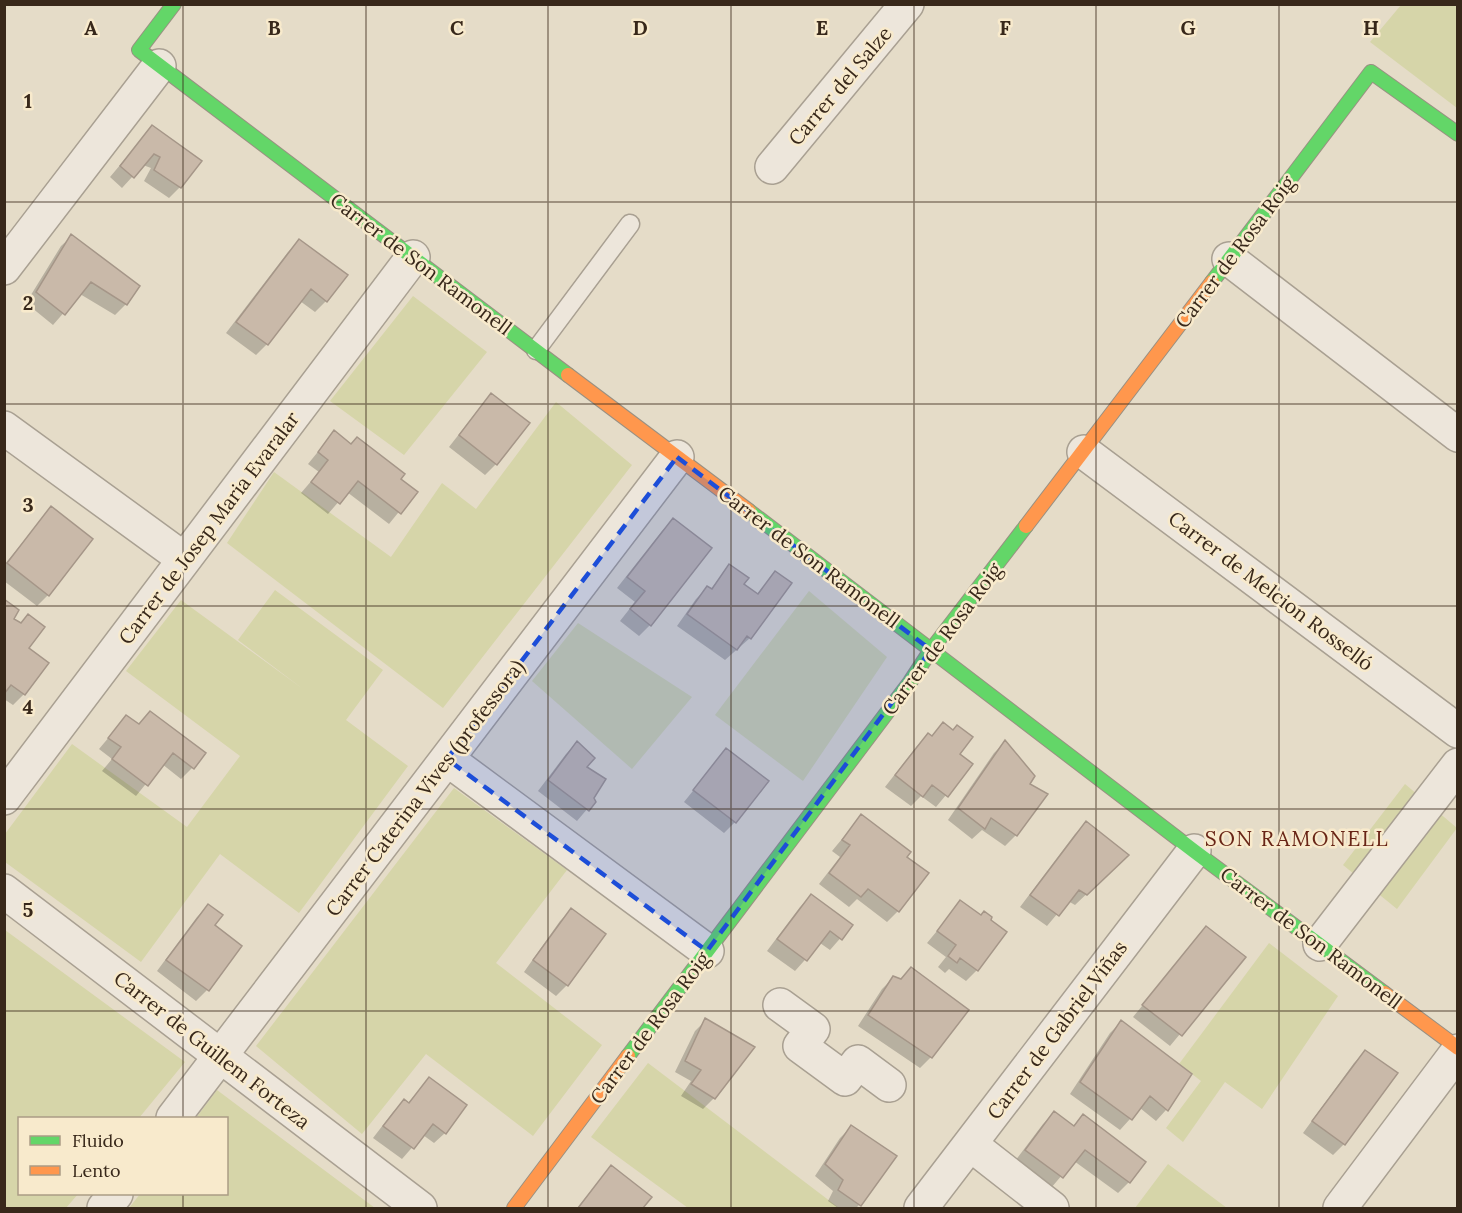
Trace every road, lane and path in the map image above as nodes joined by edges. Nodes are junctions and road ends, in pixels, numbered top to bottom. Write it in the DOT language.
graph roads {
  1 [pos="174,4"];
  2 [pos="907,4"];
  3 [pos="159,66"];
  4 [pos="1458,134"];
  5 [pos="772,167"];
  6 [pos="630,224"];
  7 [pos="413,257"];
  8 [pos="1229,259"];
  9 [pos="4,268"];
  10 [pos="536,350"];
  11 [pos="4,428"];
  12 [pos="1458,435"];
  13 [pos="1084,452"];
  14 [pos="677,457"];
  15 [pos="184,559"];
  16 [pos="931,650"];
  17 [pos="1458,731"];
  18 [pos="447,759"];
  19 [pos="1458,765"];
  20 [pos="4,798"];
  21 [pos="1194,851"];
  22 [pos="4,891"];
  23 [pos="1320,944"];
  24 [pos="707,951"];
  25 [pos="780,1005"];
  26 [pos="1458,1050"];
  27 [pos="220,1057"];
  28 [pos="889,1085"];
  29 [pos="175,1117"];
  30 [pos="970,1144"];
  31 [pos="115,1195"];
  32 [pos="104,1209"];
  33 [pos="420,1209"];
  34 [pos="514,1209"];
  35 [pos="921,1209"];
  36 [pos="1052,1209"];
  37 [pos="1340,1209"];
  1 -- 3 [label="street, Carrer de Son Ramonell"];
  2 -- 5 [label="street, Carrer del Salze"];
  3 -- 7 [label="street, Carrer de Son Ramonell"];
  3 -- 9 [label="street"];
  4 -- 8 [label="street, Carrer de Rosa Roig"];
  6 -- 10 [label="lane"];
  7 -- 10 [label="street, Carrer de Son Ramonell"];
  7 -- 15 [label="street, Carrer de Josep Maria Evaralar"];
  8 -- 12 [label="street"];
  8 -- 13 [label="street, Carrer de Rosa Roig"];
  10 -- 14 [label="street, Carrer de Son Ramonell"];
  11 -- 15 [label="street"];
  13 -- 16 [label="street, Carrer de Rosa Roig"];
  13 -- 17 [label="street, Carrer de Melcion Rosselló"];
  14 -- 16 [label="street, Carrer de Son Ramonell"];
  14 -- 18 [label="street, Carrer Caterina Vives (professora)"];
  15 -- 20 [label="street, Carrer de Josep Maria Evaralar"];
  16 -- 21 [label="street, Carrer de Son Ramonell"];
  16 -- 24 [label="street, Carrer de Rosa Roig"];
  18 -- 24 [label="street"];
  18 -- 27 [label="street, Carrer Caterina Vives (professora)"];
  19 -- 23 [label="street"];
  21 -- 23 [label="street, Carrer de Son Ramonell"];
  21 -- 30 [label="street, Carrer de Gabriel Viñas"];
  22 -- 27 [label="street, Carrer de Guillem Forteza"];
  23 -- 26 [label="street, Carrer de Son Ramonell"];
  24 -- 34 [label="street, Carrer de Rosa Roig"];
  25 -- 28 [label="street"];
  26 -- 37 [label="street"];
  27 -- 29 [label="street, Carrer Caterina Vives (professora)"];
  27 -- 33 [label="street, Carrer de Guillem Forteza"];
  30 -- 35 [label="street, Carrer de Gabriel Viñas"];
  30 -- 36 [label="street"];
  31 -- 32 [label="street"];
}
